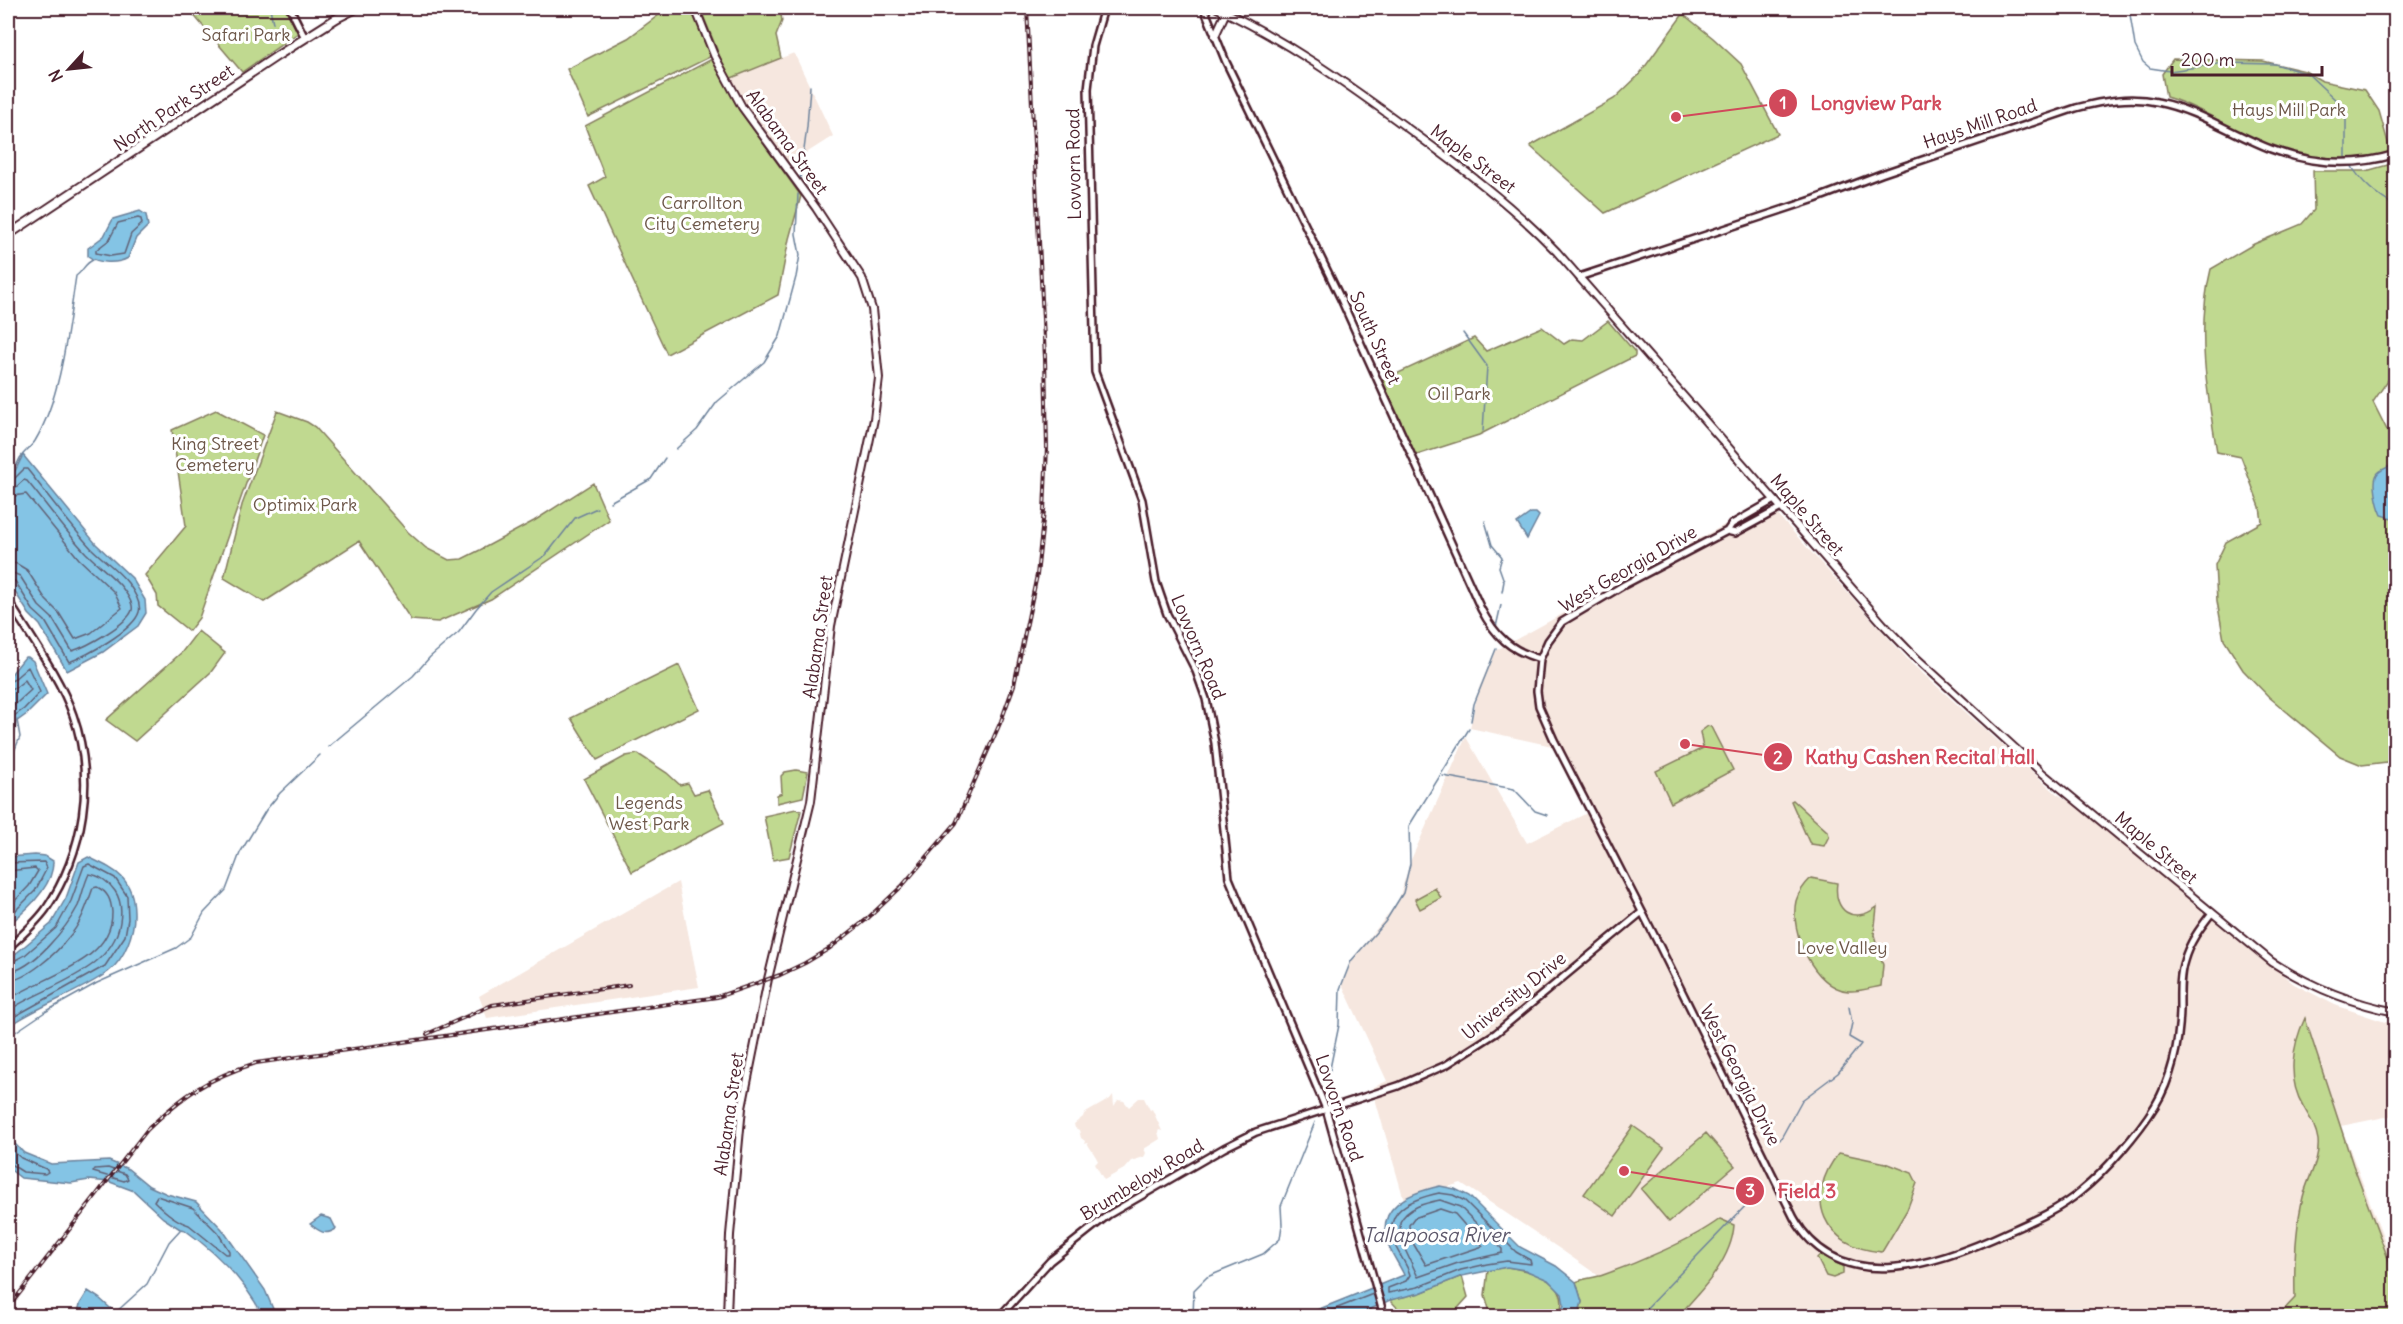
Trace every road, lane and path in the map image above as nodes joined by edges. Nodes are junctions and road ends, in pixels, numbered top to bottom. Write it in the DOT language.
graph roads {
  1 [pos="290,8"];
  2 [pos="357,8"];
  3 [pos="695,8"];
  4 [pos="1104,8"];
  5 [pos="1204,8"];
  6 [pos="1217,8"];
  7 [pos="1226,12"];
  8 [pos="1215,36"];
  9 [pos="305,38"];
  10 [pos="2396,154"];
  11 [pos="8,235"];
  12 [pos="1579,277"];
  13 [pos="1774,500"];
  14 [pos="1781,508"];
  15 [pos="1727,531"];
  16 [pos="8,600"];
  17 [pos="1540,659"];
  18 [pos="1642,912"];
  19 [pos="2211,914"];
  20 [pos="8,948"];
  21 [pos="2396,1012"];
  22 [pos="1326,1109"];
  23 [pos="1384,1316"];
  24 [pos="727,1317"];
  25 [pos="1000,1317"];
  1 -- 9 [label="street"];
  2 -- 9 [label="main road, North Park Street"];
  3 -- 24 [label="main road, Alabama Street"];
  4 -- 22 [label="street, Lovvorn Road"];
  5 -- 8 [label="street, South Street"];
  6 -- 7 [label="main road, Maple Street"];
  7 -- 8 [label="main road"];
  7 -- 12 [label="main road, Maple Street"];
  8 -- 17 [label="street, South Street"];
  9 -- 11 [label="main road, North Park Street"];
  10 -- 12 [label="street, Hays Mill Road"];
  12 -- 13 [label="main road, Maple Street"];
  13 -- 14 [label="main road, Maple Street"];
  13 -- 15 [label="street, West Georgia Drive"];
  14 -- 15 [label="street"];
  14 -- 19 [label="main road, Maple Street"];
  15 -- 17 [label="street, West Georgia Drive"];
  16 -- 20 [label="street"];
  17 -- 18 [label="street, West Georgia Drive"];
  18 -- 19 [label="street, West Georgia Drive"];
  18 -- 22 [label="street, University Drive"];
  19 -- 21 [label="main road, Maple Street"];
  22 -- 23 [label="street, Lovvorn Road"];
  22 -- 25 [label="street, Brumbelow Road"];
}
